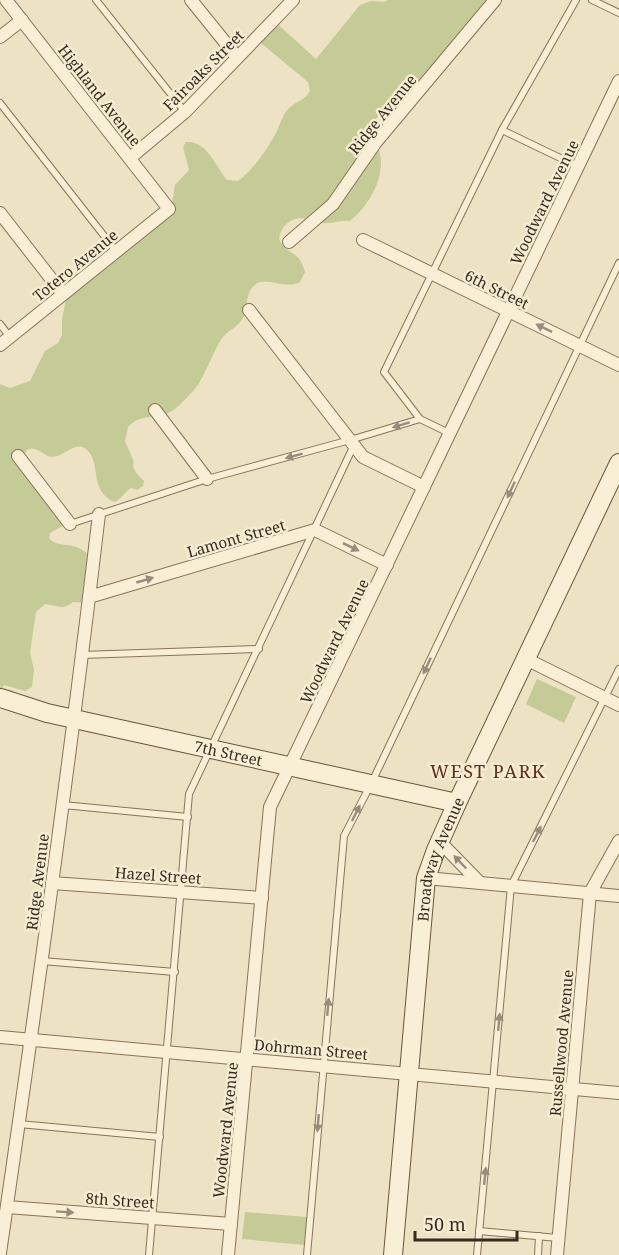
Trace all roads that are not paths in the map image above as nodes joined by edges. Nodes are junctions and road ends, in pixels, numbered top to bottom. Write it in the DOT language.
graph roads {
  1 [pos="6,0"];
  2 [pos="96,0"];
  3 [pos="191,0"];
  4 [pos="293,0"];
  5 [pos="495,0"];
  6 [pos="576,0"];
  7 [pos="592,0"];
  8 [pos="619,13"];
  9 [pos="22,20"];
  10 [pos="0,37"];
  11 [pos="237,57"];
  12 [pos="619,81"];
  13 [pos="0,103"];
  14 [pos="184,112"];
  15 [pos="502,130"];
  16 [pos="130,158"];
  17 [pos="578,166"];
  18 [pos="169,209"];
  19 [pos="0,213"];
  20 [pos="363,240"];
  21 [pos="289,242"];
  22 [pos="117,251"];
  23 [pos="619,262"];
  24 [pos="432,274"];
  25 [pos="63,294"];
  26 [pos="249,310"];
  27 [pos="509,311"];
  28 [pos="0,324"];
  29 [pos="5,341"];
  30 [pos="579,346"];
  31 [pos="619,364"];
  32 [pos="155,410"];
  33 [pos="420,419"];
  34 [pos="450,434"];
  35 [pos="352,443"];
  36 [pos="18,456"];
  37 [pos="619,463"];
  38 [pos="207,479"];
  39 [pos="424,487"];
  40 [pos="99,514"];
  41 [pos="70,524"];
  42 [pos="315,530"];
  43 [pos="387,565"];
  44 [pos="89,597"];
  45 [pos="259,649"];
  46 [pos="82,655"];
  47 [pos="526,659"];
  48 [pos="619,669"];
  49 [pos="1,698"];
  50 [pos="605,698"];
  51 [pos="619,705"];
  52 [pos="74,719"];
  53 [pos="211,748"];
  54 [pos="290,766"];
  55 [pos="371,784"];
  56 [pos="457,802"];
  57 [pos="62,805"];
  58 [pos="188,817"];
  59 [pos="440,841"];
  60 [pos="619,841"];
  61 [pos="426,878"];
  62 [pos="52,883"];
  63 [pos="480,883"];
  64 [pos="511,886"];
  65 [pos="181,892"];
  66 [pos="590,893"];
  67 [pos="619,896"];
  68 [pos="262,898"];
  69 [pos="42,961"];
  70 [pos="175,972"];
  71 [pos="0,1037"];
  72 [pos="31,1040"];
  73 [pos="168,1052"];
  74 [pos="247,1058"];
  75 [pos="323,1065"];
  76 [pos="409,1073"];
  77 [pos="494,1081"];
  78 [pos="572,1088"];
  79 [pos="619,1093"];
  80 [pos="19,1124"];
  81 [pos="160,1137"];
  82 [pos="7,1207"];
  83 [pos="152,1218"];
  84 [pos="231,1224"];
  85 [pos="479,1231"];
  86 [pos="539,1236"];
  87 [pos="558,1238"];
  88 [pos="0,1253"];
  89 [pos="149,1255"];
  90 [pos="228,1255"];
  91 [pos="307,1255"];
  92 [pos="393,1255"];
  93 [pos="477,1255"];
  94 [pos="537,1255"];
  95 [pos="560,1255"];
  1 -- 9 [label="street, Highland Avenue"];
  2 -- 14 [label="lane"];
  3 -- 11 [label="street"];
  4 -- 11 [label="street, Fairoaks Street"];
  5 -- 21 [label="street, Ridge Avenue"];
  6 -- 15 [label="lane"];
  7 -- 8 [label="lane"];
  9 -- 10 [label="street"];
  9 -- 16 [label="street, Highland Avenue"];
  11 -- 14 [label="street, Fairoaks Street"];
  12 -- 17 [label="street, Woodward Avenue"];
  13 -- 22 [label="lane"];
  14 -- 16 [label="street, Fairoaks Street"];
  15 -- 17 [label="lane"];
  15 -- 24 [label="lane"];
  16 -- 18 [label="street, Highland Avenue"];
  17 -- 27 [label="street, Woodward Avenue"];
  18 -- 22 [label="street, Totero Avenue"];
  19 -- 25 [label="street"];
  20 -- 24 [label="street, 6th Street"];
  22 -- 25 [label="street, Totero Avenue"];
  23 -- 30 [label="lane"];
  24 -- 27 [label="street, 6th Street"];
  24 -- 33 [label="lane"];
  25 -- 29 [label="street, Totero Avenue"];
  26 -- 35 [label="street"];
  30 -- 27 [label="street, 6th Street, one-way"];
  27 -- 34 [label="street, Woodward Avenue"];
  28 -- 29 [label="lane"];
  30 -- 31 [label="street, 6th Street"];
  30 -- 55 [label="lane, one-way"];
  32 -- 38 [label="street"];
  33 -- 34 [label="lane"];
  33 -- 35 [label="lane, one-way"];
  34 -- 39 [label="street, Woodward Avenue"];
  35 -- 38 [label="lane, one-way"];
  35 -- 39 [label="street"];
  35 -- 42 [label="lane"];
  36 -- 41 [label="street"];
  37 -- 47 [label="street, Broadway Avenue"];
  38 -- 40 [label="lane"];
  39 -- 43 [label="street, Woodward Avenue"];
  40 -- 41 [label="lane"];
  40 -- 44 [label="street, Ridge Avenue"];
  42 -- 43 [label="street, one-way"];
  44 -- 42 [label="street, Lamont Street, one-way"];
  42 -- 45 [label="lane"];
  43 -- 54 [label="street, Woodward Avenue"];
  44 -- 46 [label="street, Ridge Avenue"];
  45 -- 46 [label="lane"];
  45 -- 53 [label="lane"];
  46 -- 52 [label="street, Ridge Avenue"];
  47 -- 50 [label="street"];
  47 -- 56 [label="street, Broadway Avenue"];
  48 -- 50 [label="lane"];
  49 -- 52 [label="street, 7th Street"];
  50 -- 51 [label="street"];
  64 -- 50 [label="lane, one-way"];
  52 -- 53 [label="street, 7th Street"];
  52 -- 57 [label="street, Ridge Avenue"];
  53 -- 54 [label="street, 7th Street"];
  53 -- 58 [label="lane"];
  54 -- 55 [label="street, 7th Street"];
  54 -- 68 [label="street, Woodward Avenue"];
  55 -- 56 [label="street, 7th Street"];
  75 -- 55 [label="lane, one-way"];
  56 -- 59 [label="street, Broadway Avenue"];
  57 -- 58 [label="lane"];
  57 -- 62 [label="street, Ridge Avenue"];
  58 -- 65 [label="lane"];
  59 -- 61 [label="street, Broadway Avenue"];
  63 -- 59 [label="street, one-way"];
  60 -- 66 [label="street, Russellwood Avenue"];
  61 -- 63 [label="street"];
  61 -- 76 [label="street, Broadway Avenue"];
  62 -- 65 [label="street, Hazel Street"];
  62 -- 69 [label="street, Ridge Avenue"];
  63 -- 64 [label="street"];
  64 -- 66 [label="street"];
  77 -- 64 [label="lane, one-way"];
  65 -- 68 [label="street, Hazel Street"];
  65 -- 70 [label="lane"];
  66 -- 67 [label="street"];
  66 -- 78 [label="street, Russellwood Avenue"];
  68 -- 74 [label="street, Woodward Avenue"];
  69 -- 70 [label="lane"];
  69 -- 72 [label="street, Ridge Avenue"];
  70 -- 73 [label="lane"];
  71 -- 72 [label="street, Dohrman Street"];
  72 -- 73 [label="street, Dohrman Street"];
  72 -- 80 [label="street, Ridge Avenue"];
  73 -- 74 [label="street, Dohrman Street"];
  73 -- 81 [label="lane"];
  74 -- 75 [label="street, Dohrman Street"];
  74 -- 84 [label="street, Woodward Avenue"];
  75 -- 76 [label="street, Dohrman Street"];
  75 -- 91 [label="lane, one-way"];
  76 -- 77 [label="street, Dohrman Street"];
  76 -- 92 [label="street, Broadway Avenue"];
  77 -- 78 [label="street, Dohrman Street"];
  85 -- 77 [label="lane, one-way"];
  78 -- 79 [label="street, Dohrman Street"];
  78 -- 87 [label="street, Russellwood Avenue"];
  80 -- 81 [label="lane"];
  80 -- 82 [label="street, Ridge Avenue"];
  81 -- 83 [label="lane"];
  82 -- 83 [label="street, 8th Street, one-way"];
  82 -- 88 [label="street, Ridge Avenue"];
  83 -- 84 [label="street, 8th Street"];
  83 -- 89 [label="lane"];
  84 -- 90 [label="street, Woodward Avenue"];
  85 -- 86 [label="lane"];
  85 -- 93 [label="lane"];
  86 -- 87 [label="lane"];
  86 -- 94 [label="lane"];
  87 -- 95 [label="street, Russellwood Avenue"];
}
